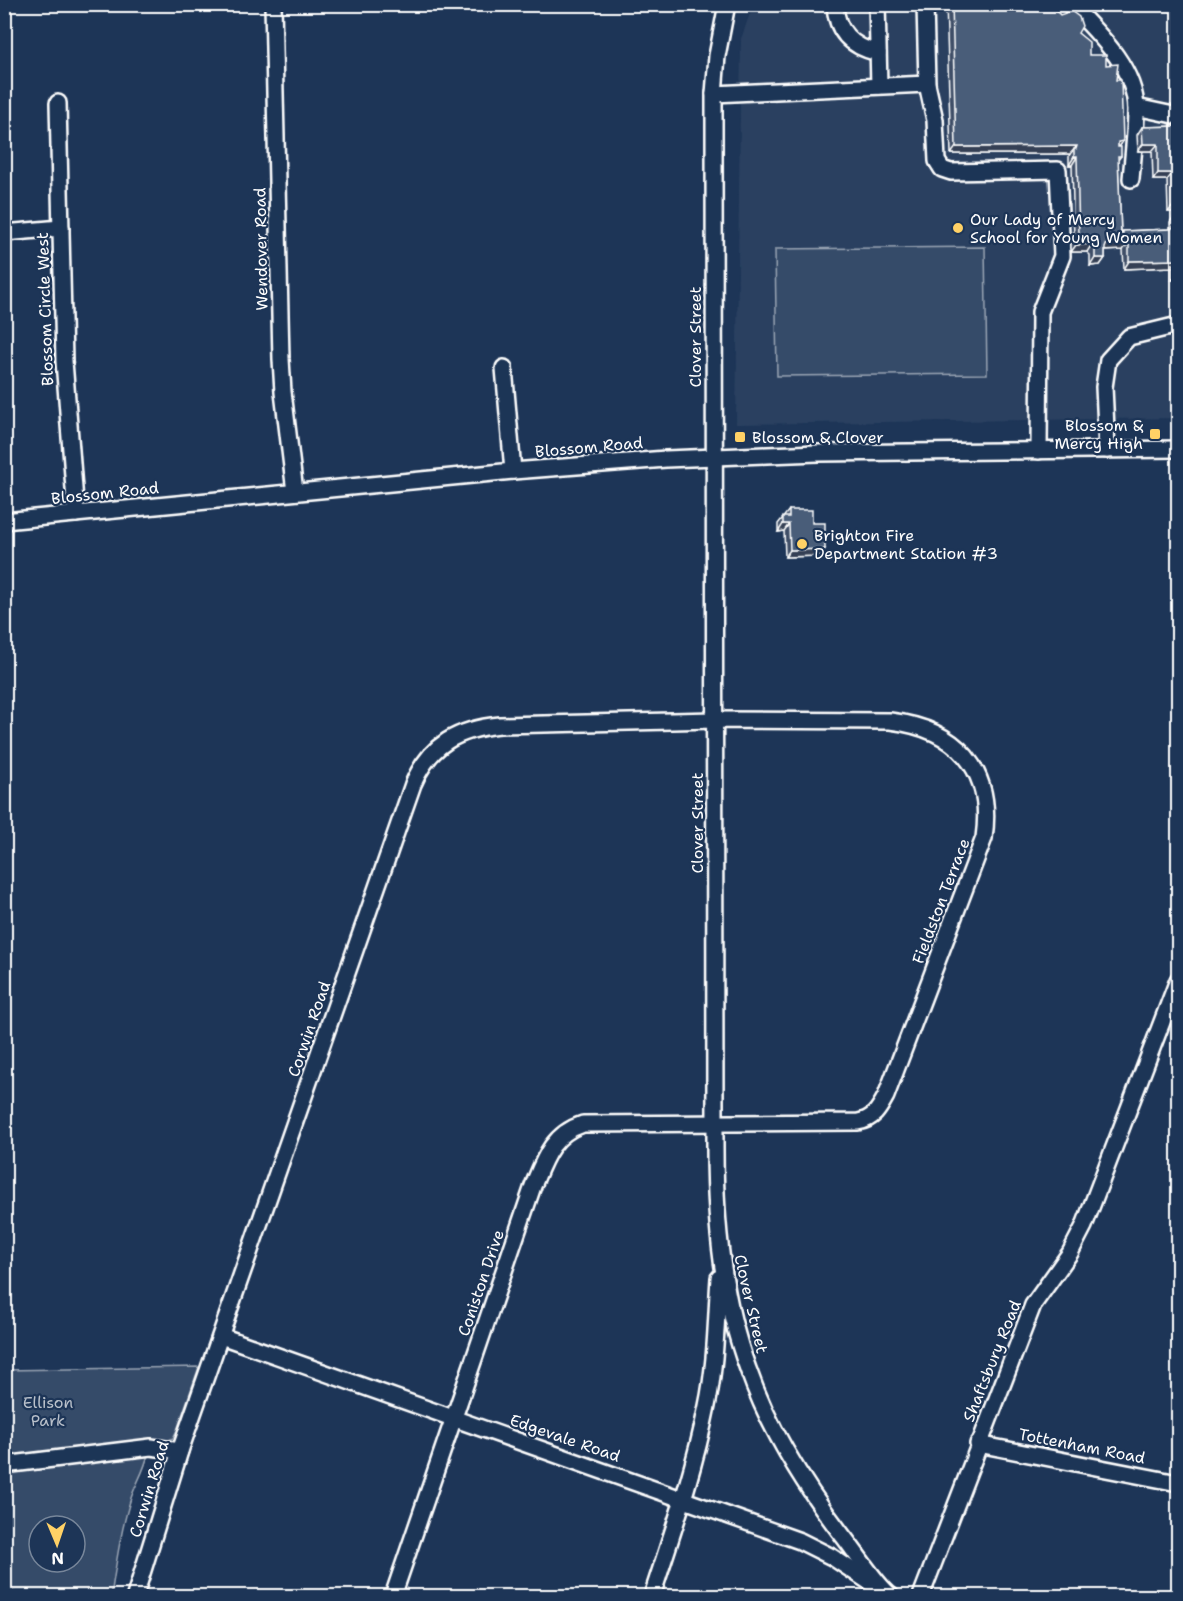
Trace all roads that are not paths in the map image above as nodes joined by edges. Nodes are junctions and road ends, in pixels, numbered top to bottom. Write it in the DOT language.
graph roads {
  1 [pos="273,4"];
  2 [pos="727,4"];
  3 [pos="835,4"];
  4 [pos="877,4"];
  5 [pos="925,4"];
  6 [pos="1070,4"];
  7 [pos="878,53"];
  8 [pos="927,84"];
  9 [pos="879,86"];
  10 [pos="714,94"];
  11 [pos="58,103"];
  12 [pos="1136,107"];
  13 [pos="1179,116"];
  14 [pos="1131,179"];
  15 [pos="61,228"];
  16 [pos="4,232"];
  17 [pos="1179,325"];
  18 [pos="504,368"];
  19 [pos="1179,449"];
  20 [pos="1107,450"];
  21 [pos="1039,451"];
  22 [pos="714,456"];
  23 [pos="513,471"];
  24 [pos="295,492"];
  25 [pos="75,514"];
  26 [pos="4,521"];
  27 [pos="715,720"];
  28 [pos="1179,980"];
  29 [pos="715,1123"];
  30 [pos="721,1252"];
  31 [pos="221,1336"];
  32 [pos="454,1417"];
  33 [pos="978,1444"];
  34 [pos="180,1451"];
  35 [pos="4,1465"];
  36 [pos="1179,1483"];
  37 [pos="684,1499"];
  38 [pos="135,1596"];
  39 [pos="393,1596"];
  40 [pos="652,1596"];
  41 [pos="889,1596"];
  42 [pos="921,1596"];
  1 -- 24 [label="street, Wendover Road"];
  2 -- 10 [label="street, Clover Street"];
  3 -- 7 [label="street"];
  4 -- 7 [label="street"];
  5 -- 8 [label="street"];
  6 -- 12 [label="street"];
  7 -- 9 [label="street"];
  8 -- 9 [label="street"];
  8 -- 21 [label="street"];
  9 -- 10 [label="street"];
  10 -- 22 [label="street, Clover Street"];
  11 -- 15 [label="street, Blossom Circle West"];
  12 -- 13 [label="street"];
  12 -- 14 [label="street"];
  15 -- 16 [label="street"];
  15 -- 25 [label="street, Blossom Circle West"];
  17 -- 20 [label="street"];
  18 -- 23 [label="street"];
  19 -- 20 [label="street, Blossom Road"];
  20 -- 21 [label="street, Blossom Road"];
  21 -- 22 [label="street, Blossom Road"];
  22 -- 23 [label="street, Blossom Road"];
  22 -- 27 [label="street, Clover Street"];
  23 -- 24 [label="street, Blossom Road"];
  24 -- 25 [label="street, Blossom Road"];
  25 -- 26 [label="street, Blossom Road"];
  27 -- 29 [label="street, Clover Street"];
  27 -- 29 [label="street, Fieldston Terrace"];
  27 -- 31 [label="street, Corwin Road"];
  28 -- 33 [label="street, Shaftsbury Road"];
  29 -- 30 [label="street, Clover Street"];
  29 -- 32 [label="street, Coniston Drive"];
  30 -- 37 [label="street"];
  30 -- 41 [label="street, Clover Street"];
  31 -- 32 [label="street, Edgevale Road"];
  31 -- 34 [label="street, Corwin Road"];
  32 -- 37 [label="street, Edgevale Road"];
  32 -- 39 [label="street, Coniston Drive"];
  33 -- 36 [label="street, Tottenham Road"];
  33 -- 42 [label="street, Shaftsbury Road"];
  34 -- 35 [label="street"];
  34 -- 38 [label="street, Corwin Road"];
  37 -- 40 [label="street"];
  37 -- 41 [label="street, Edgevale Road"];
}
